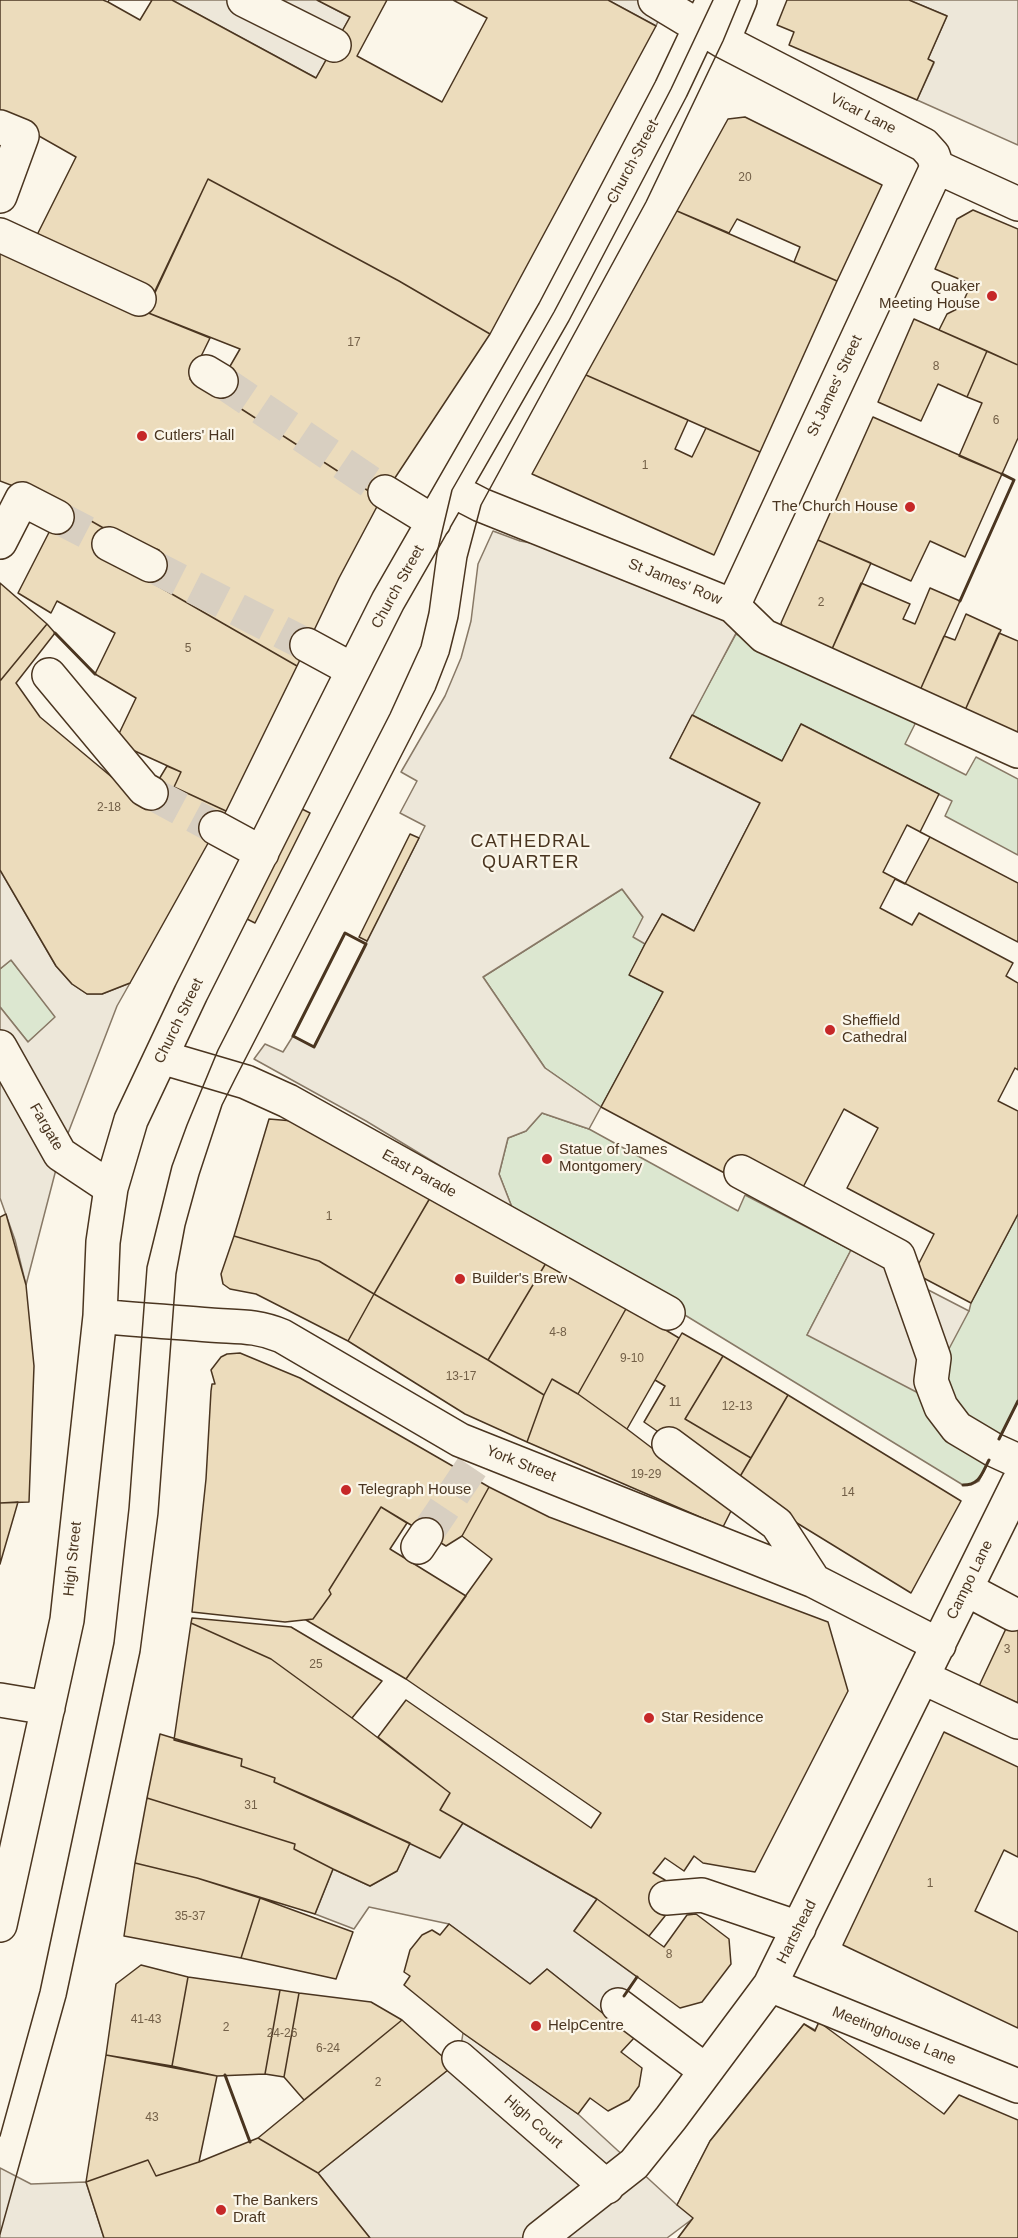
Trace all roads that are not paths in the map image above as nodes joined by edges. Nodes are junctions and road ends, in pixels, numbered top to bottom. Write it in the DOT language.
graph roads {
  1 [pos="244,0"];
  2 [pos="656,0"];
  3 [pos="740,0"];
  4 [pos="712,23"];
  5 [pos="334,45"];
  6 [pos="0,127"];
  7 [pos="937,167"];
  8 [pos="0,196"];
  9 [pos="1018,204"];
  10 [pos="0,235"];
  11 [pos="139,299"];
  12 [pos="452,490"];
  13 [pos="385,492"];
  14 [pos="57,517"];
  15 [pos="434,522"];
  16 [pos="0,542"];
  17 [pos="109,544"];
  18 [pos="150,565"];
  19 [pos="734,606"];
  20 [pos="307,645"];
  21 [pos="354,670"];
  22 [pos="49,675"];
  23 [pos="1018,751"];
  24 [pos="151,793"];
  25 [pos="216,828"];
  26 [pos="262,853"];
  27 [pos="0,1047"];
  28 [pos="161,1057"];
  29 [pos="741,1172"];
  30 [pos="111,1188"];
  31 [pos="668,1313"];
  32 [pos="100,1316"];
  33 [pos="669,1444"];
  34 [pos="1018,1461"];
  35 [pos="1018,1483"];
  36 [pos="814,1581"];
  37 [pos="966,1588"];
  38 [pos="1013,1614"];
  39 [pos="939,1645"];
  40 [pos="922,1677"];
  41 [pos="0,1700"];
  42 [pos="48,1708"];
  43 [pos="1018,1722"];
  44 [pos="8,1850"];
  45 [pos="666,1899"];
  46 [pos="0,1925"];
  47 [pos="799,1928"];
  48 [pos="770,1985"];
  49 [pos="618,2004"];
  50 [pos="459,2058"];
  51 [pos="706,2071"];
  52 [pos="1018,2086"];
  53 [pos="607,2187"];
  54 [pos="540,2238"];
  1 -- 5 [label="street"];
  2 -- 4 [label="street, Vicar Lane"];
  3 -- 4 [label="street, Church Street"];
  4 -- 7 [label="street, Vicar Lane"];
  4 -- 12 [label="street, Church Street"];
  6 -- 8 [label="street"];
  7 -- 9 [label="street"];
  7 -- 19 [label="street, St James' Street"];
  10 -- 11 [label="street"];
  12 -- 15 [label="street, Church Street"];
  12 -- 19 [label="street, St James' Row"];
  13 -- 15 [label="street"];
  14 -- 16 [label="street"];
  15 -- 21 [label="street, Church Street"];
  17 -- 18 [label="street"];
  19 -- 23 [label="street, St James' Row"];
  20 -- 21 [label="street"];
  21 -- 26 [label="street, Church Street"];
  22 -- 24 [label="street"];
  25 -- 26 [label="street"];
  26 -- 28 [label="street, Church Street"];
  27 -- 30 [label="street, Fargate"];
  28 -- 30 [label="street, Church Street"];
  28 -- 31 [label="street, East Parade"];
  29 -- 34 [label="street"];
  30 -- 32 [label="street, High Street"];
  32 -- 36 [label="street, York Street"];
  32 -- 42 [label="street, High Street"];
  33 -- 36 [label="street"];
  35 -- 37 [label="street, Campo Lane"];
  36 -- 39 [label="street, York Street"];
  37 -- 38 [label="street"];
  37 -- 39 [label="street, Campo Lane"];
  39 -- 40 [label="street, Campo Lane"];
  40 -- 43 [label="street"];
  40 -- 47 [label="street, Hartshead"];
  41 -- 42 [label="street"];
  42 -- 44 [label="street, High Street"];
  44 -- 46 [label="street, High Street"];
  45 -- 47 [label="street"];
  47 -- 48 [label="street, Hartshead"];
  48 -- 51 [label="street, Hartshead"];
  48 -- 52 [label="street, Meetinghouse Lane"];
  49 -- 51 [label="street"];
  50 -- 53 [label="street, High Court"];
  51 -- 53 [label="street, Hartshead"];
  53 -- 54 [label="street, Hartshead"];
}
